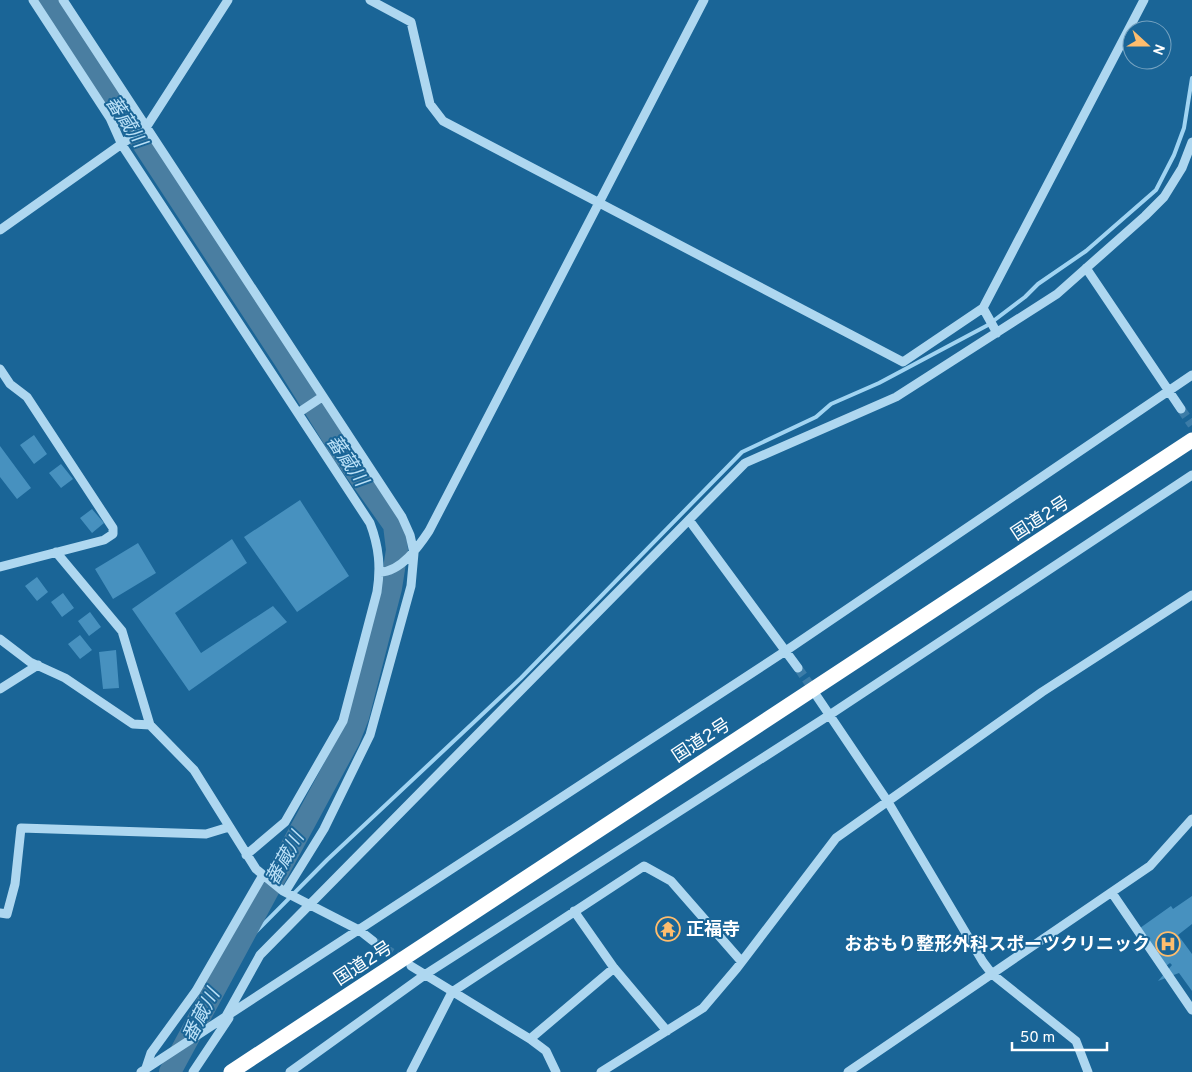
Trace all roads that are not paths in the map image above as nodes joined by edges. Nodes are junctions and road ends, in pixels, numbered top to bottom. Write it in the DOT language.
graph roads {
  1 [pos="34,0"];
  2 [pos="63,0"];
  3 [pos="228,0"];
  4 [pos="370,0"];
  5 [pos="704,0"];
  6 [pos="1144,0"];
  7 [pos="147,127"];
  8 [pos="1192,142"];
  9 [pos="124,143"];
  10 [pos="599,205"];
  11 [pos="0,230"];
  12 [pos="1086,268"];
  13 [pos="983,308"];
  14 [pos="997,333"];
  15 [pos="0,369"];
  16 [pos="1192,375"];
  17 [pos="1169,390"];
  18 [pos="321,398"];
  19 [pos="1181,409"];
  20 [pos="300,412"];
  21 [pos="1192,440"];
  22 [pos="1192,475"];
  23 [pos="689,520"];
  24 [pos="56,552"];
  25 [pos="414,554"];
  26 [pos="0,567"];
  27 [pos="383,572"];
  28 [pos="1192,595"];
  29 [pos="0,639"];
  30 [pos="787,650"];
  31 [pos="38,665"];
  32 [pos="798,668"];
  33 [pos="0,689"];
  34 [pos="816,695"];
  35 [pos="831,714"];
  36 [pos="150,725"];
  37 [pos="888,802"];
  38 [pos="1192,819"];
  39 [pos="229,827"];
  40 [pos="246,855"];
  41 [pos="264,876"];
  42 [pos="286,892"];
  43 [pos="1112,893"];
  44 [pos="310,904"];
  45 [pos="574,911"];
  46 [pos="0,913"];
  47 [pos="359,930"];
  48 [pos="373,941"];
  49 [pos="741,961"];
  50 [pos="411,966"];
  51 [pos="614,968"];
  52 [pos="426,974"];
  53 [pos="992,974"];
  54 [pos="452,992"];
  55 [pos="1192,1010"];
  56 [pos="228,1016"];
  57 [pos="667,1031"];
  58 [pos="530,1039"];
  59 [pos="147,1071"];
  60 [pos="193,1072"];
  61 [pos="231,1072"];
  62 [pos="290,1072"];
  63 [pos="411,1072"];
  64 [pos="556,1072"];
  65 [pos="601,1072"];
  66 [pos="848,1072"];
  67 [pos="1088,1072"];
  1 -- 9 [label="street"];
  2 -- 7 [label="street"];
  3 -- 7 [label="street"];
  4 -- 10 [label="street"];
  5 -- 10 [label="street"];
  6 -- 13 [label="street"];
  7 -- 9 [label="street"];
  7 -- 18 [label="street"];
  8 -- 12 [label="street"];
  9 -- 11 [label="street"];
  9 -- 20 [label="street"];
  10 -- 13 [label="street"];
  10 -- 25 [label="street"];
  12 -- 14 [label="street"];
  12 -- 17 [label="street"];
  13 -- 14 [label="street"];
  14 -- 23 [label="street"];
  15 -- 24 [label="street"];
  16 -- 17 [label="street"];
  17 -- 19 [label="street"];
  17 -- 30 [label="street"];
  18 -- 20 [label="street"];
  18 -- 25 [label="street"];
  20 -- 27 [label="street"];
  21 -- 61 [label="highway, 国道2号"];
  22 -- 35 [label="street"];
  23 -- 30 [label="street"];
  23 -- 44 [label="street"];
  24 -- 26 [label="street"];
  24 -- 36 [label="street"];
  25 -- 27 [label="street"];
  25 -- 42 [label="street"];
  27 -- 40 [label="street"];
  28 -- 37 [label="street"];
  29 -- 31 [label="street"];
  30 -- 32 [label="street"];
  30 -- 47 [label="street"];
  31 -- 33 [label="street"];
  31 -- 36 [label="street"];
  34 -- 35 [label="street"];
  35 -- 37 [label="street"];
  35 -- 52 [label="street"];
  36 -- 39 [label="street"];
  37 -- 49 [label="street"];
  37 -- 53 [label="street"];
  38 -- 43 [label="street"];
  39 -- 40 [label="street"];
  39 -- 46 [label="street"];
  40 -- 41 [label="street"];
  41 -- 42 [label="street"];
  41 -- 59 [label="street"];
  42 -- 44 [label="street"];
  43 -- 53 [label="street"];
  43 -- 55 [label="street"];
  44 -- 47 [label="street"];
  44 -- 56 [label="street"];
  45 -- 49 [label="street"];
  45 -- 51 [label="street"];
  45 -- 54 [label="street"];
  47 -- 48 [label="street"];
  47 -- 56 [label="street"];
  49 -- 57 [label="street"];
  50 -- 52 [label="street"];
  51 -- 57 [label="street"];
  51 -- 58 [label="street"];
  52 -- 54 [label="street"];
  52 -- 62 [label="street"];
  53 -- 66 [label="street"];
  53 -- 67 [label="street"];
  54 -- 58 [label="street"];
  54 -- 63 [label="street"];
  56 -- 59 [label="street"];
  56 -- 60 [label="street"];
  57 -- 65 [label="street"];
  58 -- 64 [label="street"];
}
